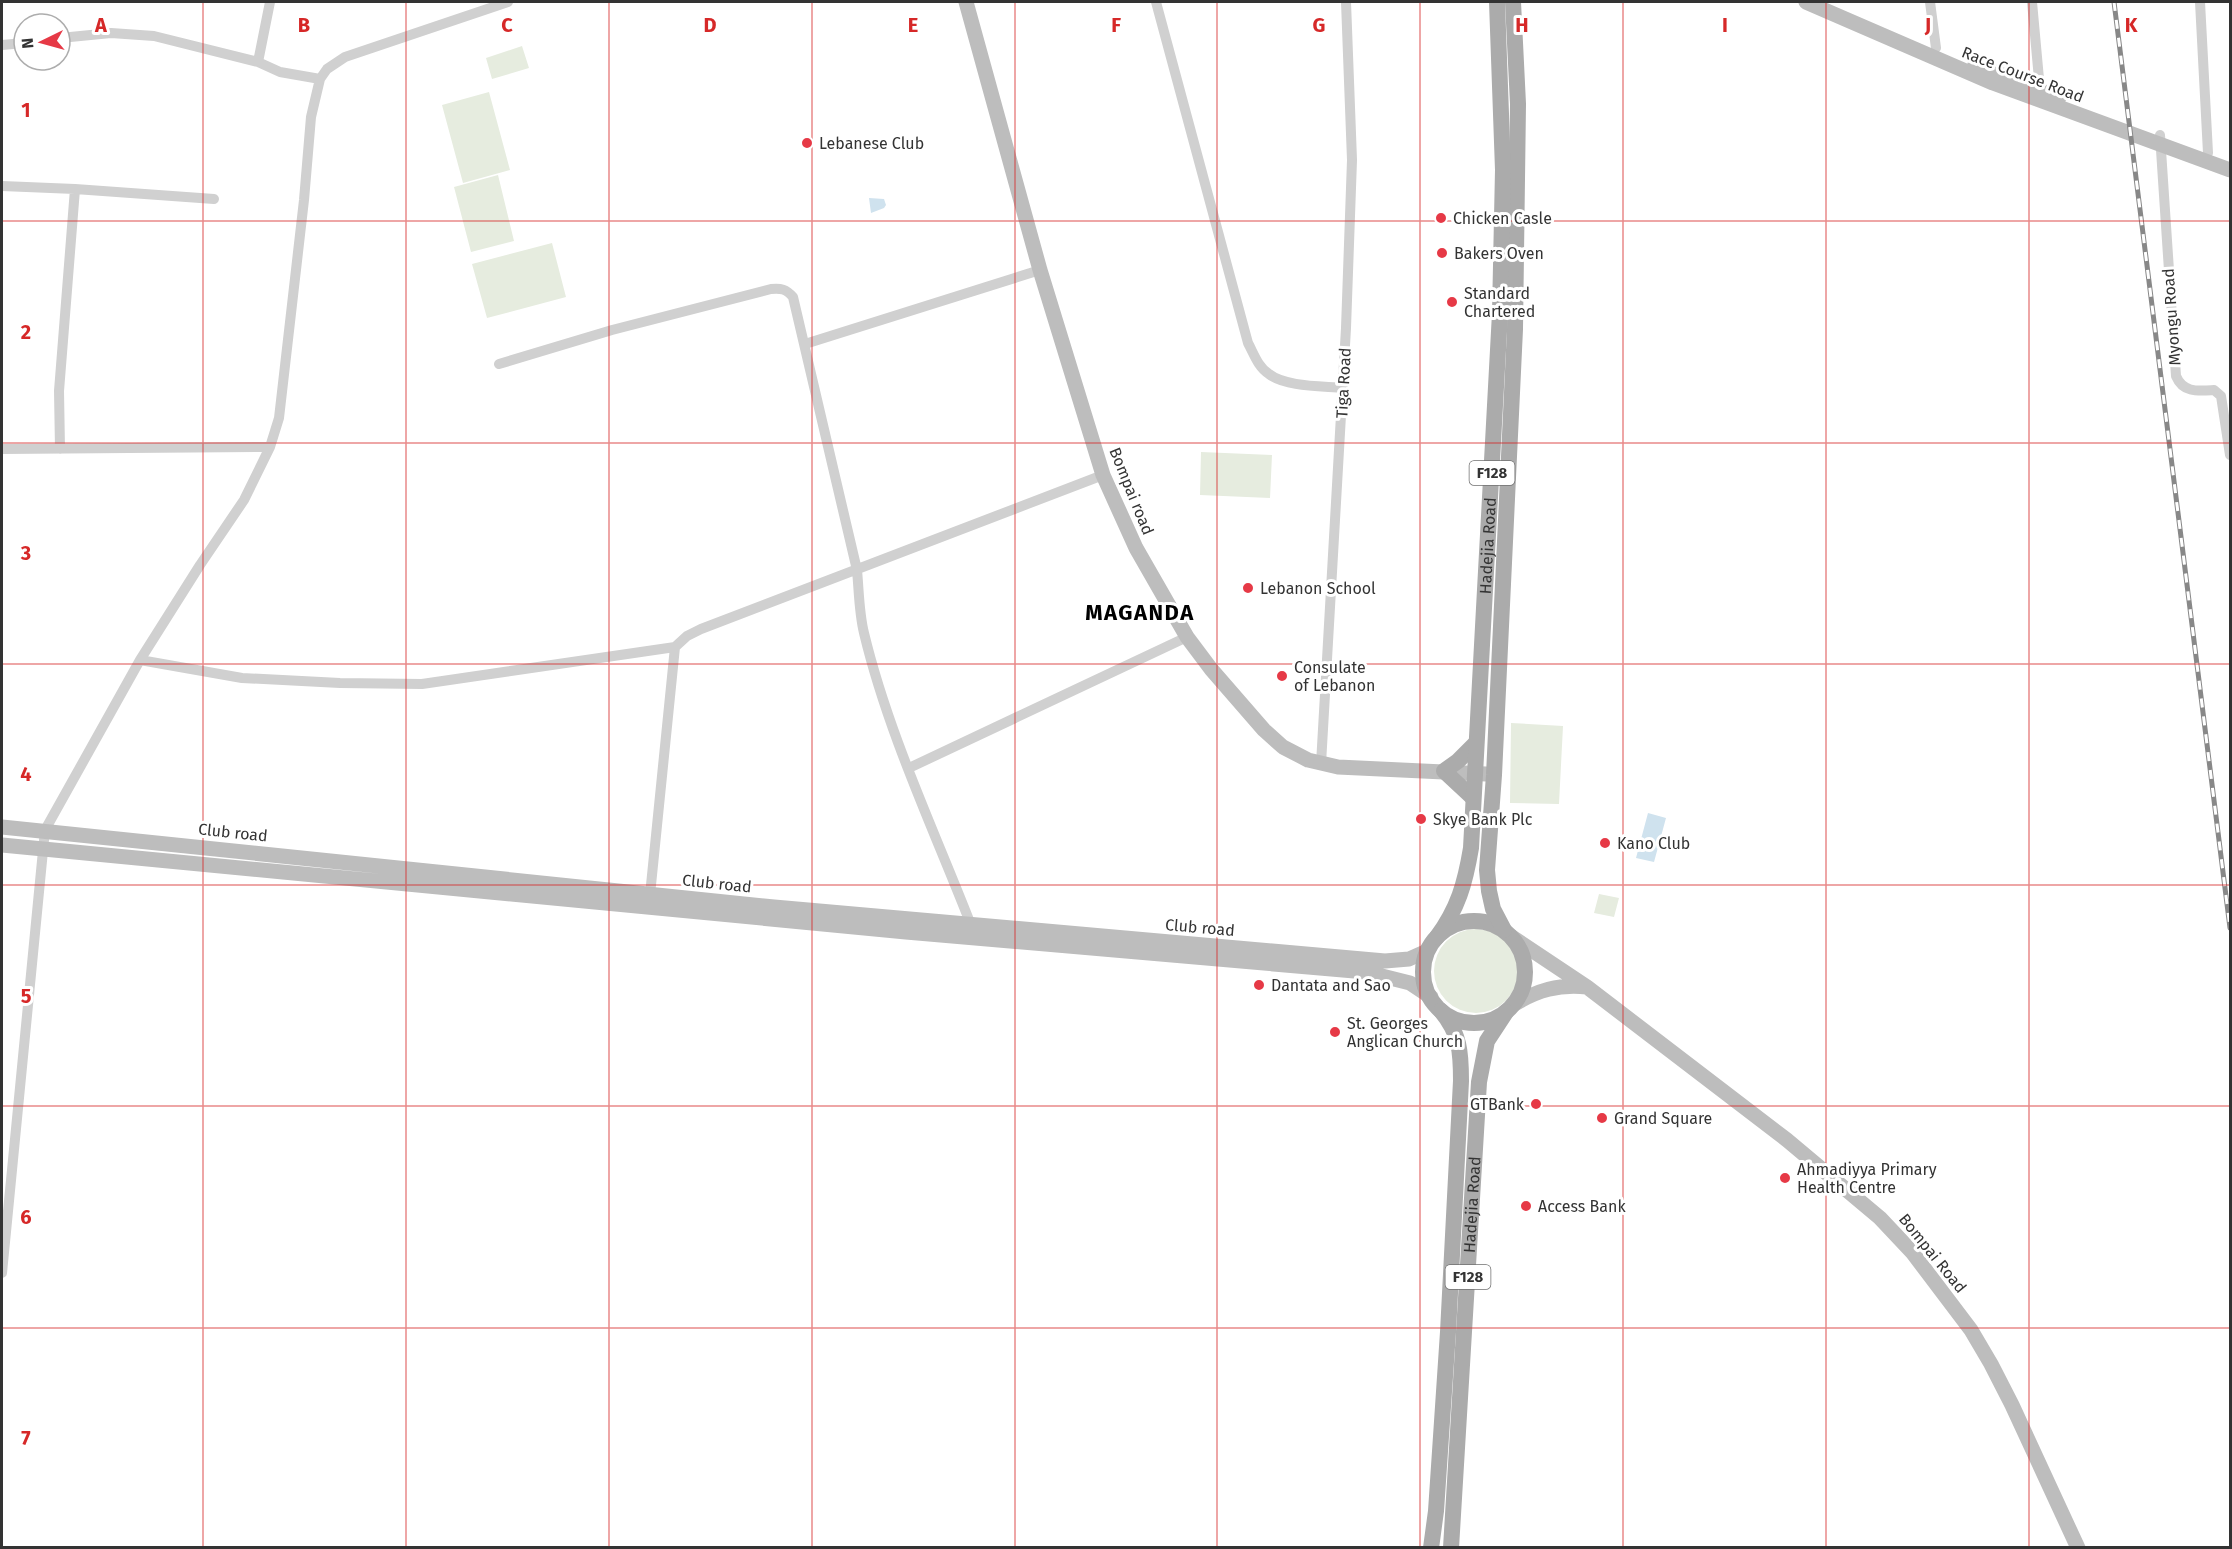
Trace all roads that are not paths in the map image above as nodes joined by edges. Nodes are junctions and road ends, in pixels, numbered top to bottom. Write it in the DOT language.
graph roads {
  1 [pos="270,2"];
  2 [pos="508,2"];
  3 [pos="966,2"];
  4 [pos="1156,2"];
  5 [pos="1346,2"];
  6 [pos="1497,2"];
  7 [pos="1513,2"];
  8 [pos="1806,2"];
  9 [pos="1829,2"];
  10 [pos="1930,2"];
  11 [pos="2032,2"];
  12 [pos="2199,2"];
  13 [pos="72,37"];
  14 [pos="1936,48"];
  15 [pos="258,62"];
  16 [pos="320,79"];
  17 [pos="2040,90"];
  18 [pos="2159,139"];
  19 [pos="2208,153"];
  20 [pos="2230,161"];
  21 [pos="2230,170"];
  22 [pos="2,186"];
  23 [pos="75,189"];
  24 [pos="214,199"];
  25 [pos="1040,270"];
  26 [pos="805,344"];
  27 [pos="499,364"];
  28 [pos="1343,388"];
  29 [pos="270,447"];
  30 [pos="2,449"];
  31 [pos="60,449"];
  32 [pos="2230,454"];
  33 [pos="1103,475"];
  34 [pos="857,570"];
  35 [pos="1187,637"];
  36 [pos="675,647"];
  37 [pos="141,660"];
  38 [pos="1476,743"];
  39 [pos="1321,764"];
  40 [pos="909,768"];
  41 [pos="1444,771"];
  42 [pos="1474,772"];
  43 [pos="1494,775"];
  44 [pos="1473,798"];
  45 [pos="2,827"];
  46 [pos="45,830"];
  47 [pos="2,846"];
  48 [pos="43,850"];
  49 [pos="659,900"];
  50 [pos="971,925"];
  51 [pos="1508,934"];
  52 [pos="1432,944"];
  53 [pos="1239,955"];
  54 [pos="1587,987"];
  55 [pos="1431,997"];
  56 [pos="1510,1008"];
  57 [pos="1441,1011"];
  58 [pos="2,1273"];
  59 [pos="1450,1542"];
  60 [pos="1432,1544"];
  61 [pos="2078,1548"];
  1 -- 15 [label="street"];
  2 -- 16 [label="street"];
  3 -- 25 [label="main road, Bompai road"];
  4 -- 28 [label="street"];
  5 -- 28 [label="street, Tiga Road"];
  6 -- 38 [label="main road, Hadejia Road / F128"];
  7 -- 43 [label="main road, Hadejia Road / F128"];
  8 -- 18 [label="main road, Race Course Road"];
  9 -- 14 [label="main road, Race Course Road"];
  10 -- 14 [label="street"];
  11 -- 17 [label="street"];
  12 -- 19 [label="street"];
  13 -- 15 [label="street"];
  14 -- 17 [label="main road, Race Course Road"];
  15 -- 16 [label="street"];
  16 -- 29 [label="street"];
  17 -- 18 [label="main road, Race Course Road"];
  18 -- 19 [label="main road, Race Course Road"];
  18 -- 21 [label="main road, Race Course Road"];
  18 -- 32 [label="street, Myongu Road"];
  19 -- 20 [label="main road, Race Course Road"];
  22 -- 23 [label="street"];
  23 -- 24 [label="street"];
  23 -- 31 [label="street"];
  25 -- 26 [label="street"];
  25 -- 33 [label="main road, Bompai road"];
  26 -- 27 [label="street"];
  26 -- 34 [label="street"];
  28 -- 39 [label="street, Tiga Road"];
  29 -- 31 [label="street"];
  29 -- 37 [label="street"];
  30 -- 31 [label="street"];
  33 -- 34 [label="street"];
  33 -- 35 [label="main road, Bompai road"];
  34 -- 36 [label="street"];
  34 -- 40 [label="street"];
  35 -- 39 [label="main road, Bompai road"];
  35 -- 40 [label="street"];
  36 -- 37 [label="street"];
  36 -- 49 [label="street"];
  37 -- 46 [label="street"];
  38 -- 41 [label="main road"];
  38 -- 42 [label="main road, Hadejia Road / F128"];
  39 -- 41 [label="main road, Bompai road"];
  40 -- 50 [label="street"];
  41 -- 42 [label="main road, Bompai road"];
  41 -- 44 [label="main road"];
  42 -- 43 [label="main road, Bompai road"];
  42 -- 44 [label="main road, Hadejia Road / F128"];
  43 -- 51 [label="main road, Hadejia Road / F128"];
  44 -- 52 [label="main road, Hadejia Road / F128"];
  45 -- 46 [label="main road, Club road"];
  46 -- 48 [label="street"];
  46 -- 49 [label="main road, Club road"];
  47 -- 48 [label="main road"];
  48 -- 49 [label="main road"];
  48 -- 58 [label="street"];
  49 -- 50 [label="main road, Club road"];
  49 -- 53 [label="main road"];
  50 -- 53 [label="main road, Club road"];
  51 -- 52 [label="main road"];
  51 -- 54 [label="main road, Bompai Road"];
  51 -- 56 [label="main road, F128"];
  52 -- 53 [label="main road, Club road"];
  52 -- 55 [label="main road, F128"];
  53 -- 55 [label="main road"];
  54 -- 56 [label="main road"];
  54 -- 61 [label="main road, Bompai Road"];
  55 -- 57 [label="main road, F128"];
  56 -- 57 [label="main road"];
  56 -- 59 [label="main road, Hadejia Road / F128"];
  57 -- 60 [label="main road, Hadejia Road / F128"];
}
